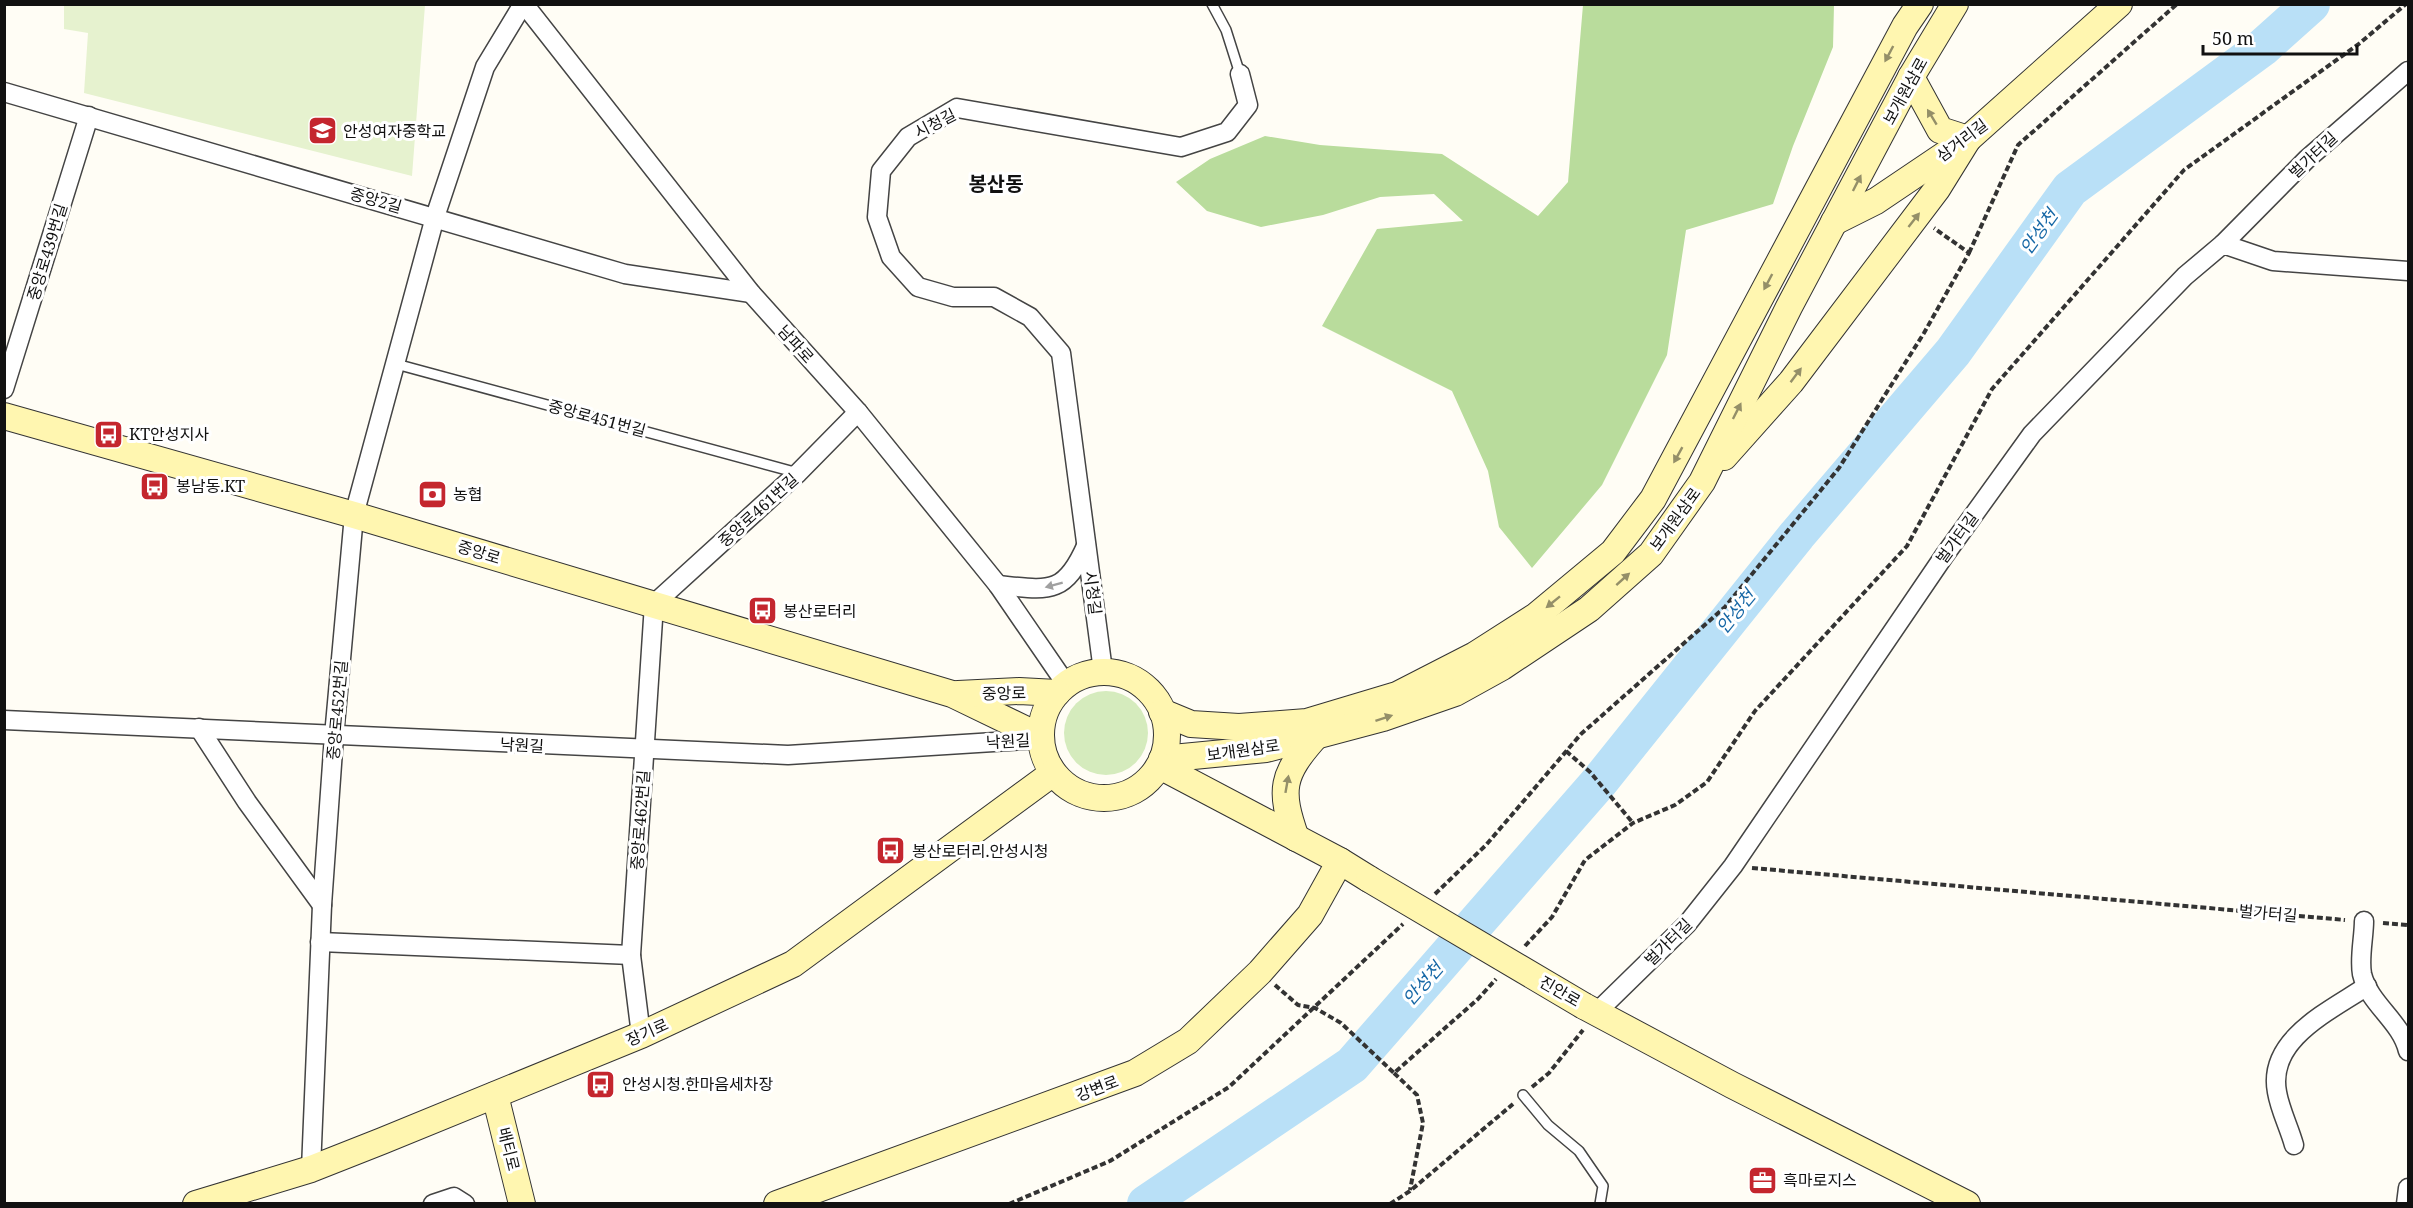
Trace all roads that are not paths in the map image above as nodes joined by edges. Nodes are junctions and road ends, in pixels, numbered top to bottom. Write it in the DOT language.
graph roads {
  1 [pos="524,4"];
  2 [pos="1212,4"];
  3 [pos="1920,4"];
  4 [pos="1955,4"];
  5 [pos="2119,4"];
  6 [pos="2409,71"];
  7 [pos="1240,74"];
  8 [pos="1911,77"];
  9 [pos="4,92"];
  10 [pos="89,116"];
  11 [pos="1968,139"];
  12 [pos="435,218"];
  13 [pos="1837,220"];
  14 [pos="2223,244"];
  15 [pos="1786,248"];
  16 [pos="2409,271"];
  17 [pos="751,294"];
  18 [pos="396,364"];
  19 [pos="4,389"];
  20 [pos="858,412"];
  21 [pos="4,416"];
  22 [pos="798,473"];
  23 [pos="1702,482"];
  24 [pos="354,514"];
  25 [pos="1087,545"];
  26 [pos="998,585"];
  27 [pos="654,604"];
  28 [pos="1104,671"];
  29 [pos="1062,688"];
  30 [pos="951,694"];
  31 [pos="1162,712"];
  32 [pos="4,720"];
  33 [pos="199,728"];
  34 [pos="334,736"];
  35 [pos="1316,736"];
  36 [pos="1040,738"];
  37 [pos="645,750"];
  38 [pos="1161,762"];
  39 [pos="1053,773"];
  40 [pos="1296,838"];
  41 [pos="1340,861"];
  42 [pos="322,905"];
  43 [pos="2364,921"];
  44 [pos="321,942"];
  45 [pos="631,955"];
  46 [pos="2367,986"];
  47 [pos="1591,1009"];
  48 [pos="641,1035"];
  49 [pos="2409,1051"];
  50 [pos="495,1095"];
  51 [pos="1524,1095"];
  52 [pos="2294,1145"];
  53 [pos="311,1169"];
  54 [pos="2409,1188"];
  55 [pos="196,1203"];
  56 [pos="433,1203"];
  57 [pos="465,1203"];
  58 [pos="522,1203"];
  59 [pos="777,1203"];
  60 [pos="1600,1203"];
  61 [pos="1967,1203"];
  62 [pos="2406,1203"];
  1 -- 12 [label="street"];
  1 -- 17 [label="street, 남파로"];
  2 -- 7 [label="lane"];
  3 -- 15 [label="main road, 보개원삼로, one-way"];
  4 -- 8 [label="main road, 보개원삼로"];
  5 -- 11 [label="main road, 삼거리길"];
  6 -- 14 [label="street, 벌가터길"];
  7 -- 25 [label="street, 시청길"];
  11 -- 8 [label="main road, one-way"];
  13 -- 8 [label="main road, 보개원삼로, one-way"];
  9 -- 10 [label="street, 중앙2길"];
  10 -- 12 [label="street, 중앙2길"];
  10 -- 19 [label="street, 중앙로439번길"];
  11 -- 13 [label="main road, 삼거리길"];
  23 -- 11 [label="main road, one-way"];
  12 -- 17 [label="street, 중앙2길"];
  12 -- 18 [label="street"];
  13 -- 15 [label="main road, 삼거리길"];
  23 -- 13 [label="main road, 보개원삼로, one-way"];
  14 -- 16 [label="street"];
  14 -- 47 [label="street, 벌가터길"];
  15 -- 31 [label="main road, 보개원삼로, one-way"];
  17 -- 20 [label="street, 남파로"];
  18 -- 22 [label="lane, 중앙로451번길"];
  18 -- 24 [label="street"];
  20 -- 22 [label="street, 중앙로461번길"];
  20 -- 26 [label="street, 남파로"];
  21 -- 24 [label="main road, 중앙로"];
  22 -- 27 [label="street, 중앙로461번길"];
  35 -- 23 [label="main road, 보개원삼로, one-way"];
  24 -- 27 [label="main road, 중앙로"];
  24 -- 34 [label="street, 중앙로452번길"];
  25 -- 26 [label="street, one-way"];
  25 -- 28 [label="street, 시청길"];
  26 -- 29 [label="street, 남파로"];
  27 -- 30 [label="main road, 중앙로"];
  27 -- 37 [label="street, 중앙로462번길"];
  28 -- 29 [label="main road"];
  28 -- 31 [label="main road"];
  29 -- 30 [label="main road, 중앙로"];
  29 -- 36 [label="main road"];
  30 -- 36 [label="main road, 중앙로"];
  31 -- 38 [label="main road"];
  32 -- 33 [label="street, 낙원길"];
  33 -- 34 [label="street, 낙원길"];
  33 -- 42 [label="street"];
  34 -- 37 [label="street, 낙원길"];
  34 -- 42 [label="street, 중앙로452번길"];
  35 -- 38 [label="main road, 보개원삼로"];
  40 -- 35 [label="main road, one-way"];
  36 -- 37 [label="street, 낙원길"];
  36 -- 39 [label="main road"];
  37 -- 45 [label="street, 중앙로462번길"];
  38 -- 39 [label="main road"];
  38 -- 40 [label="main road, 진안로"];
  39 -- 48 [label="main road, 장기로"];
  40 -- 41 [label="main road, 진안로"];
  41 -- 47 [label="main road, 진안로, bridge"];
  41 -- 59 [label="main road, 강변로"];
  42 -- 44 [label="street, 중앙로452번길"];
  43 -- 46 [label="street"];
  44 -- 45 [label="street"];
  44 -- 53 [label="street, 중앙로452번길"];
  45 -- 48 [label="street, 중앙로462번길"];
  46 -- 49 [label="street"];
  46 -- 52 [label="street"];
  47 -- 61 [label="main road, 진안로"];
  48 -- 50 [label="main road, 장기로"];
  50 -- 53 [label="main road, 장기로"];
  50 -- 58 [label="main road, 배티로"];
  51 -- 60 [label="lane"];
  53 -- 55 [label="main road, 장기로"];
  54 -- 62 [label="street"];
  56 -- 57 [label="street"];
}
